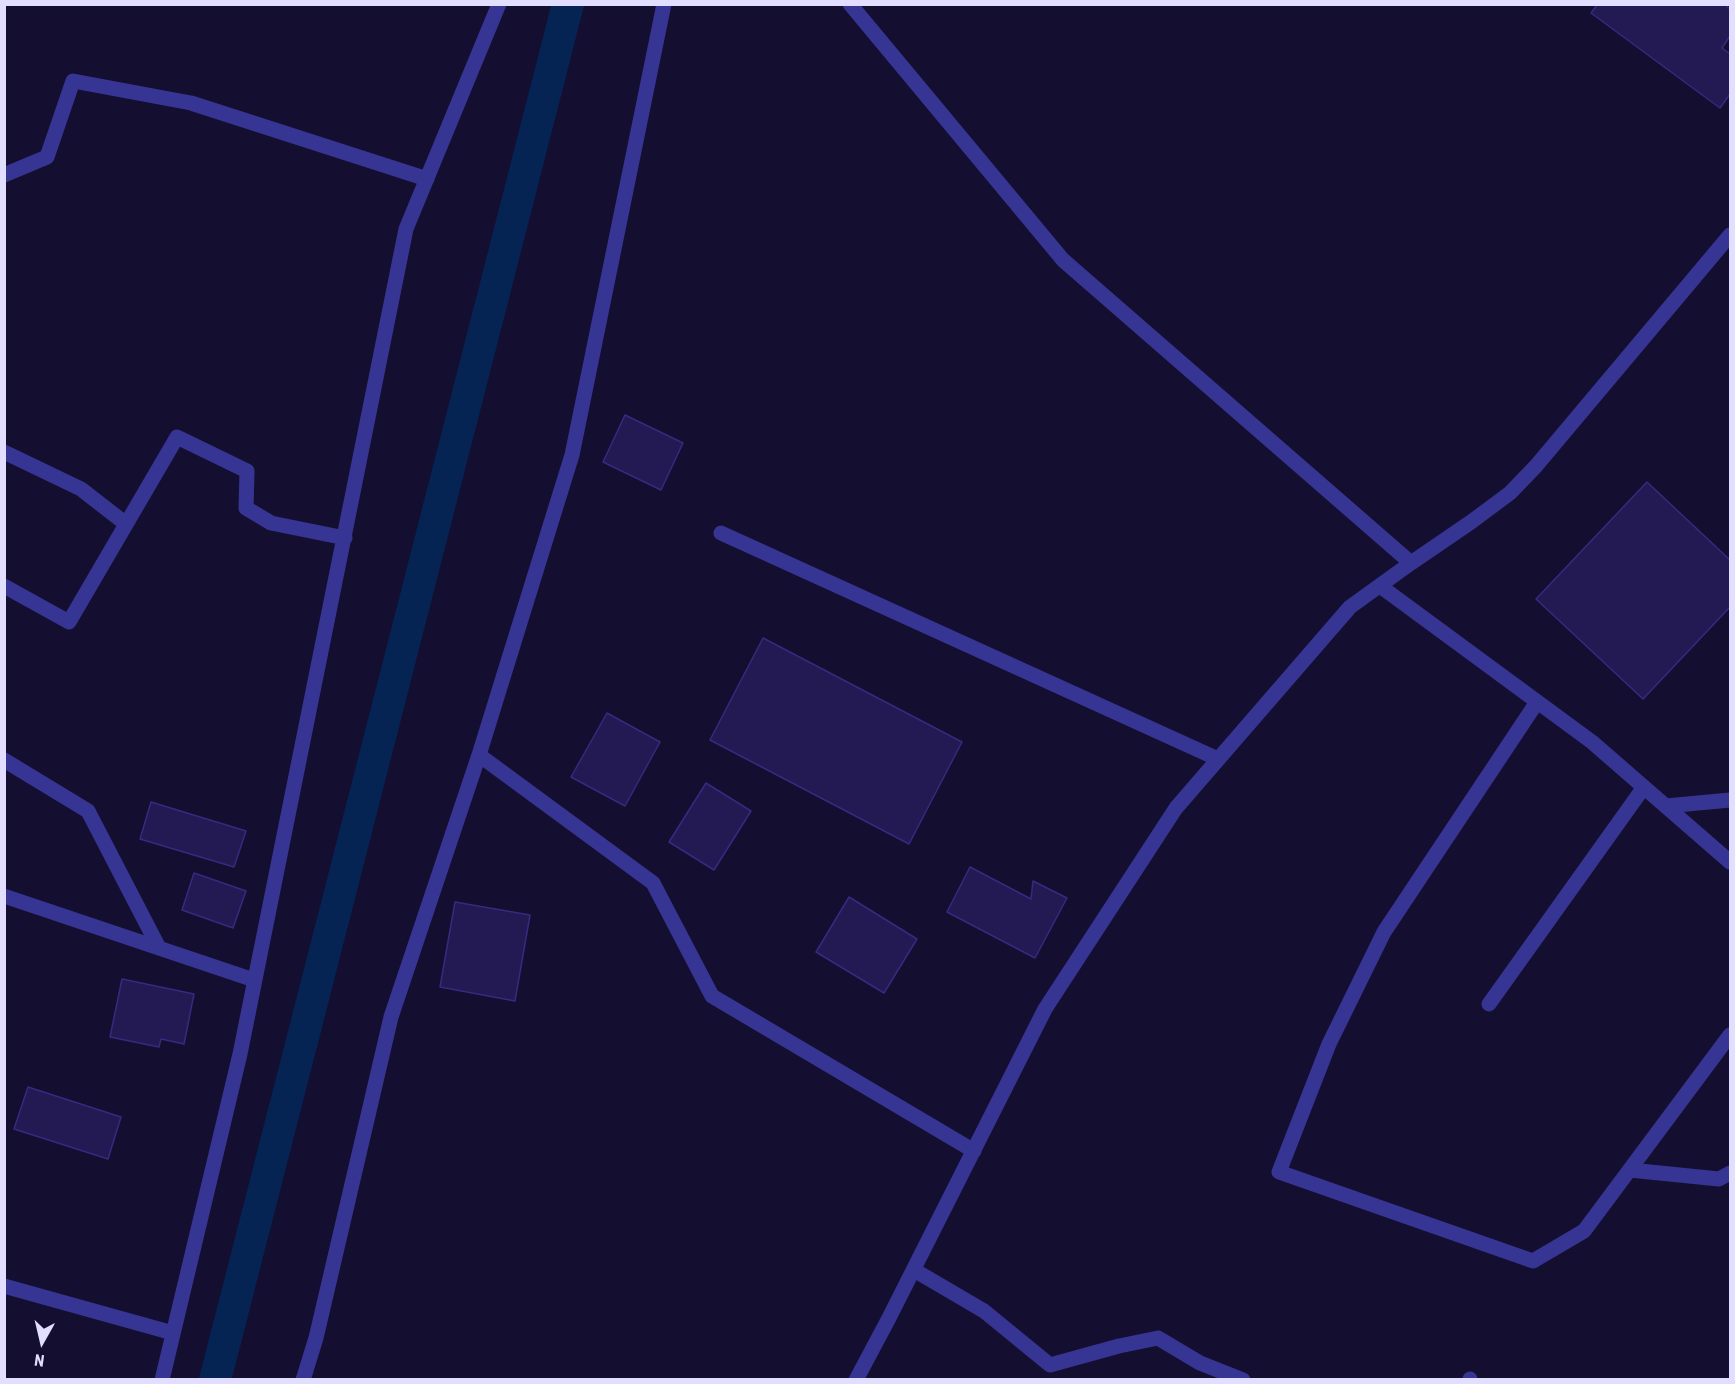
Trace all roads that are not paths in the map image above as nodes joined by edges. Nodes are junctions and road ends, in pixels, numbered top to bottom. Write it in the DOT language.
graph roads {
  1 [pos="499,4"];
  2 [pos="664,4"];
  3 [pos="850,4"];
  4 [pos="4,175"];
  5 [pos="427,179"];
  6 [pos="1731,236"];
  7 [pos="4,452"];
  8 [pos="126,524"];
  9 [pos="721,533"];
  10 [pos="345,538"];
  11 [pos="1411,563"];
  12 [pos="4,586"];
  13 [pos="1380,586"];
  14 [pos="1537,702"];
  15 [pos="479,755"];
  16 [pos="1218,759"];
  17 [pos="4,760"];
  18 [pos="1644,787"];
  19 [pos="1731,800"];
  20 [pos="1666,806"];
  21 [pos="1731,862"];
  22 [pos="4,896"];
  23 [pos="159,948"];
  24 [pos="254,980"];
  25 [pos="1489,1004"];
  26 [pos="1731,1035"];
  27 [pos="974,1150"];
  28 [pos="1630,1170"];
  29 [pos="1731,1173"];
  30 [pos="914,1270"];
  31 [pos="4,1286"];
  32 [pos="173,1333"];
  33 [pos="162,1380"];
  34 [pos="303,1380"];
  35 [pos="856,1380"];
  36 [pos="1243,1380"];
  1 -- 5 [label="street"];
  2 -- 15 [label="street"];
  3 -- 11 [label="street"];
  4 -- 5 [label="street"];
  5 -- 10 [label="street"];
  6 -- 11 [label="street"];
  7 -- 8 [label="street"];
  8 -- 10 [label="street"];
  8 -- 12 [label="street"];
  9 -- 16 [label="street"];
  10 -- 24 [label="street"];
  11 -- 13 [label="street"];
  13 -- 14 [label="street"];
  13 -- 16 [label="street"];
  14 -- 18 [label="street"];
  14 -- 28 [label="street"];
  15 -- 27 [label="street"];
  15 -- 34 [label="street"];
  16 -- 27 [label="street"];
  17 -- 23 [label="street"];
  18 -- 20 [label="street"];
  18 -- 25 [label="street"];
  19 -- 20 [label="street"];
  20 -- 21 [label="street"];
  22 -- 23 [label="street"];
  23 -- 24 [label="street"];
  24 -- 32 [label="street"];
  26 -- 28 [label="street"];
  27 -- 30 [label="street"];
  28 -- 29 [label="street"];
  30 -- 35 [label="street"];
  30 -- 36 [label="street"];
  31 -- 32 [label="street"];
  32 -- 33 [label="street"];
}
